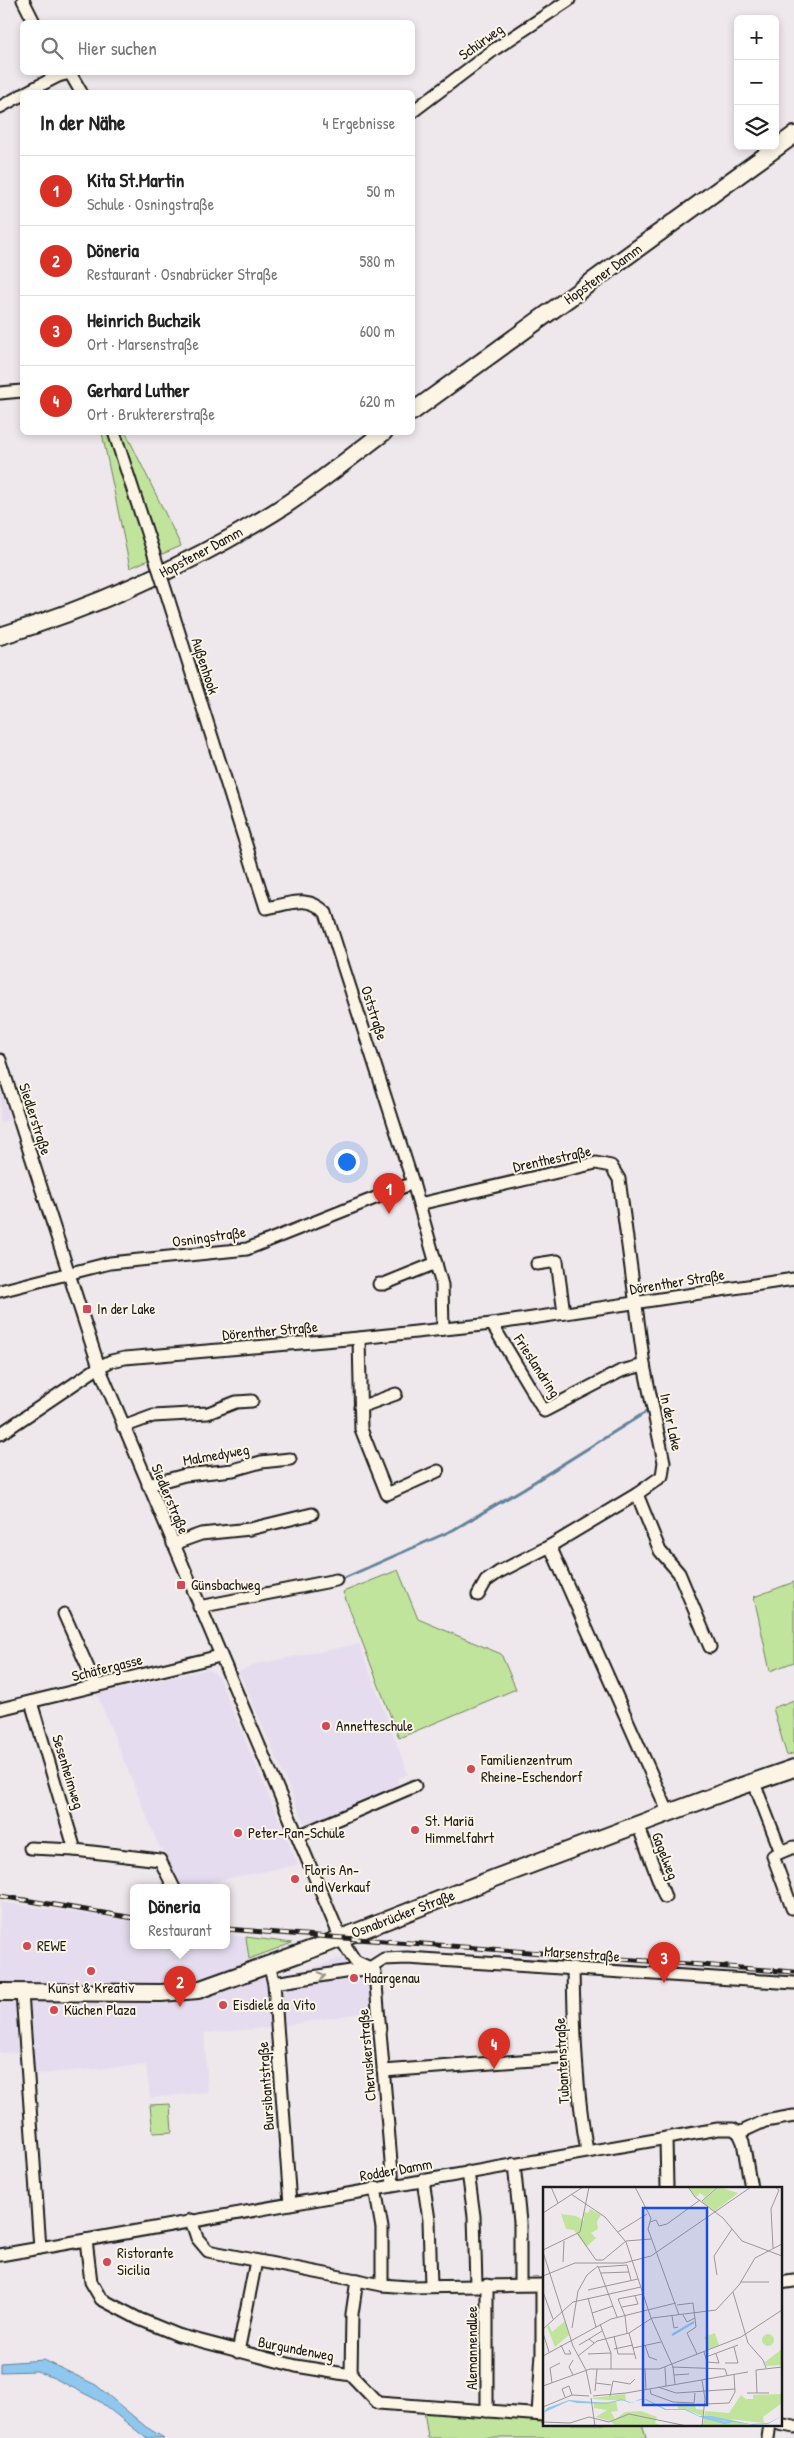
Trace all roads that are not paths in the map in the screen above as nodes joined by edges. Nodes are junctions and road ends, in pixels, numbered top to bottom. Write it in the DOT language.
graph roads {
  1 [pos="23,0"];
  2 [pos="569,0"];
  3 [pos="33,20"];
  4 [pos="55,75"];
  5 [pos="71,75"];
  6 [pos="30,90"];
  7 [pos="80,90"];
  8 [pos="20,96"];
  9 [pos="0,107"];
  10 [pos="415,110"];
  11 [pos="794,135"];
  12 [pos="20,391"];
  13 [pos="0,393"];
  14 [pos="415,410"];
  15 [pos="115,435"];
  16 [pos="380,435"];
  17 [pos="0,636"];
  18 [pos="266,908"];
  19 [pos="1,1064"];
  20 [pos="413,1183"];
  21 [pos="419,1204"];
  22 [pos="436,1263"];
  23 [pos="537,1264"];
  24 [pos="67,1273"];
  25 [pos="794,1279"];
  26 [pos="379,1284"];
  27 [pos="0,1291"];
  28 [pos="637,1303"];
  29 [pos="564,1313"];
  30 [pos="492,1324"];
  31 [pos="443,1329"];
  32 [pos="359,1338"];
  33 [pos="644,1365"];
  34 [pos="99,1367"];
  35 [pos="396,1394"];
  36 [pos="252,1401"];
  37 [pos="360,1407"];
  38 [pos="123,1427"];
  39 [pos="0,1434"];
  40 [pos="290,1459"];
  41 [pos="438,1471"];
  42 [pos="148,1485"];
  43 [pos="637,1494"];
  44 [pos="312,1514"];
  45 [pos="173,1544"];
  46 [pos="550,1546"];
  47 [pos="336,1580"];
  48 [pos="478,1595"];
  49 [pos="199,1607"];
  50 [pos="64,1614"];
  51 [pos="710,1647"];
  52 [pos="220,1656"];
  53 [pos="96,1686"];
  54 [pos="31,1702"];
  55 [pos="0,1709"];
  56 [pos="794,1768"];
  57 [pos="754,1782"];
  58 [pos="415,1786"];
  59 [pos="669,1814"];
  60 [pos="638,1825"];
  61 [pos="298,1836"];
  62 [pos="794,1847"];
  63 [pos="30,1848"];
  64 [pos="75,1850"];
  65 [pos="781,1852"];
  66 [pos="172,1884"];
  67 [pos="665,1897"];
  68 [pos="794,1908"];
  69 [pos="341,1939"];
  70 [pos="269,1965"];
  71 [pos="370,1968"];
  72 [pos="573,1968"];
  73 [pos="794,1983"];
  74 [pos="274,1984"];
  75 [pos="0,1992"];
  76 [pos="22,1993"];
  77 [pos="575,2057"];
  78 [pos="384,2071"];
  79 [pos="794,2116"];
  80 [pos="739,2133"];
  81 [pos="666,2138"];
  82 [pos="587,2151"];
  83 [pos="514,2164"];
  84 [pos="468,2172"];
  85 [pos="423,2180"];
  86 [pos="393,2185"];
  87 [pos="667,2187"];
  88 [pos="751,2187"];
  89 [pos="375,2188"];
  90 [pos="290,2204"];
  91 [pos="191,2220"];
  92 [pos="86,2240"];
  93 [pos="40,2248"];
  94 [pos="0,2255"];
  95 [pos="256,2261"];
  96 [pos="357,2280"];
  97 [pos="520,2284"];
  98 [pos="382,2285"];
  99 [pos="482,2285"];
  100 [pos="543,2285"];
  101 [pos="431,2286"];
  102 [pos="238,2352"];
  103 [pos="351,2374"];
  104 [pos="488,2411"];
  105 [pos="541,2415"];
  1 -- 3 [label="street"];
  2 -- 10 [label="street, Schürweg"];
  4 -- 6 [label="street"];
  5 -- 7 [label="street"];
  8 -- 9 [label="street"];
  11 -- 14 [label="main road, Hopstener Damm"];
  12 -- 13 [label="street"];
  15 -- 18 [label="street, Außenhook, bridge"];
  16 -- 17 [label="main road, Hopstener Damm"];
  18 -- 20 [label="street, Oststraße"];
  19 -- 24 [label="street, Siedlerstraße"];
  20 -- 21 [label="street"];
  20 -- 24 [label="street, Osningstraße"];
  21 -- 22 [label="street"];
  21 -- 28 [label="street, Drenthestraße"];
  22 -- 26 [label="street"];
  22 -- 31 [label="street"];
  23 -- 29 [label="street"];
  24 -- 27 [label="street, Osningstraße"];
  24 -- 34 [label="street, Siedlerstraße"];
  25 -- 28 [label="street, Dörenther Straße"];
  28 -- 29 [label="street, Dörenther Straße"];
  28 -- 33 [label="street, In der Lake"];
  29 -- 30 [label="street, Dörenther Straße"];
  30 -- 31 [label="street, Dörenther Straße"];
  30 -- 33 [label="street, Frieslandring"];
  31 -- 32 [label="street, Dörenther Straße"];
  32 -- 34 [label="street, Dörenther Straße"];
  32 -- 37 [label="street"];
  33 -- 43 [label="street, In der Lake"];
  34 -- 38 [label="street, Siedlerstraße"];
  34 -- 39 [label="street, Dörenther Straße"];
  35 -- 37 [label="street"];
  36 -- 38 [label="street"];
  37 -- 41 [label="street"];
  38 -- 42 [label="street, Siedlerstraße"];
  40 -- 42 [label="street, Malmedyweg"];
  42 -- 45 [label="street, Siedlerstraße"];
  43 -- 46 [label="street, In der Lake"];
  43 -- 51 [label="street"];
  44 -- 45 [label="street"];
  45 -- 49 [label="street, Siedlerstraße"];
  46 -- 48 [label="street, In der Lake"];
  46 -- 59 [label="street"];
  47 -- 49 [label="street"];
  49 -- 52 [label="street, Siedlerstraße"];
  50 -- 53 [label="street"];
  52 -- 53 [label="street, Schäfergasse"];
  52 -- 61 [label="street, Siedlerstraße"];
  53 -- 54 [label="street, Schäfergasse"];
  54 -- 55 [label="street, Schäfergasse"];
  54 -- 64 [label="street, Sesenheimweg"];
  56 -- 57 [label="main road, Osnabrücker Straße"];
  57 -- 59 [label="main road, Osnabrücker Straße"];
  57 -- 65 [label="street"];
  58 -- 61 [label="street"];
  59 -- 60 [label="main road, Osnabrücker Straße"];
  60 -- 67 [label="street, Gagelweg"];
  60 -- 69 [label="main road, Osnabrücker Straße"];
  61 -- 69 [label="street, Siedlerstraße"];
  62 -- 65 [label="street"];
  63 -- 64 [label="street"];
  64 -- 66 [label="street"];
  65 -- 68 [label="street"];
  69 -- 70 [label="main road, Osnabrücker Straße"];
  69 -- 71 [label="street"];
  70 -- 74 [label="street, Bursibantstraße"];
  70 -- 76 [label="main road, Osnabrücker Straße"];
  71 -- 72 [label="street, Marsenstraße"];
  74 -- 71 [label="street, one-way"];
  71 -- 78 [label="street, Cheruskerstraße"];
  72 -- 73 [label="street, Marsenstraße"];
  72 -- 77 [label="street, Tubantenstraße"];
  74 -- 90 [label="street, Bursibantstraße"];
  75 -- 76 [label="main road, Osnabrücker Straße"];
  76 -- 93 [label="street"];
  77 -- 78 [label="street"];
  77 -- 82 [label="street, Tubantenstraße"];
  78 -- 86 [label="street, Cheruskerstraße"];
  79 -- 80 [label="street"];
  80 -- 81 [label="street, Rodder Damm"];
  80 -- 88 [label="street"];
  81 -- 82 [label="street, Rodder Damm"];
  81 -- 87 [label="street"];
  82 -- 83 [label="street, Rodder Damm"];
  83 -- 84 [label="street, Rodder Damm"];
  83 -- 97 [label="street"];
  84 -- 85 [label="street, Rodder Damm"];
  84 -- 99 [label="street, Alemannenallee"];
  85 -- 86 [label="street, Rodder Damm"];
  85 -- 101 [label="street"];
  86 -- 89 [label="street, Rodder Damm"];
  89 -- 90 [label="street, Rodder Damm"];
  89 -- 98 [label="street"];
  90 -- 91 [label="street, Rodder Damm"];
  91 -- 92 [label="street, Rodder Damm"];
  91 -- 95 [label="street, Alemannenallee"];
  92 -- 93 [label="street, Rodder Damm"];
  92 -- 102 [label="street, Burgundenweg"];
  93 -- 94 [label="street, Rodder Damm"];
  95 -- 96 [label="street, Alemannenallee"];
  95 -- 102 [label="street"];
  96 -- 98 [label="street, Alemannenallee"];
  96 -- 103 [label="street"];
  97 -- 99 [label="street, Alemannenallee"];
  97 -- 100 [label="street, Alemannenallee"];
  98 -- 101 [label="street, Alemannenallee"];
  99 -- 101 [label="street, Alemannenallee"];
  99 -- 104 [label="street, Alemannenallee"];
  100 -- 105 [label="street, Alemannenallee"];
  102 -- 103 [label="street, Burgundenweg"];
  103 -- 104 [label="street, Burgundenweg"];
  104 -- 105 [label="street, Burgundenweg"];
}
